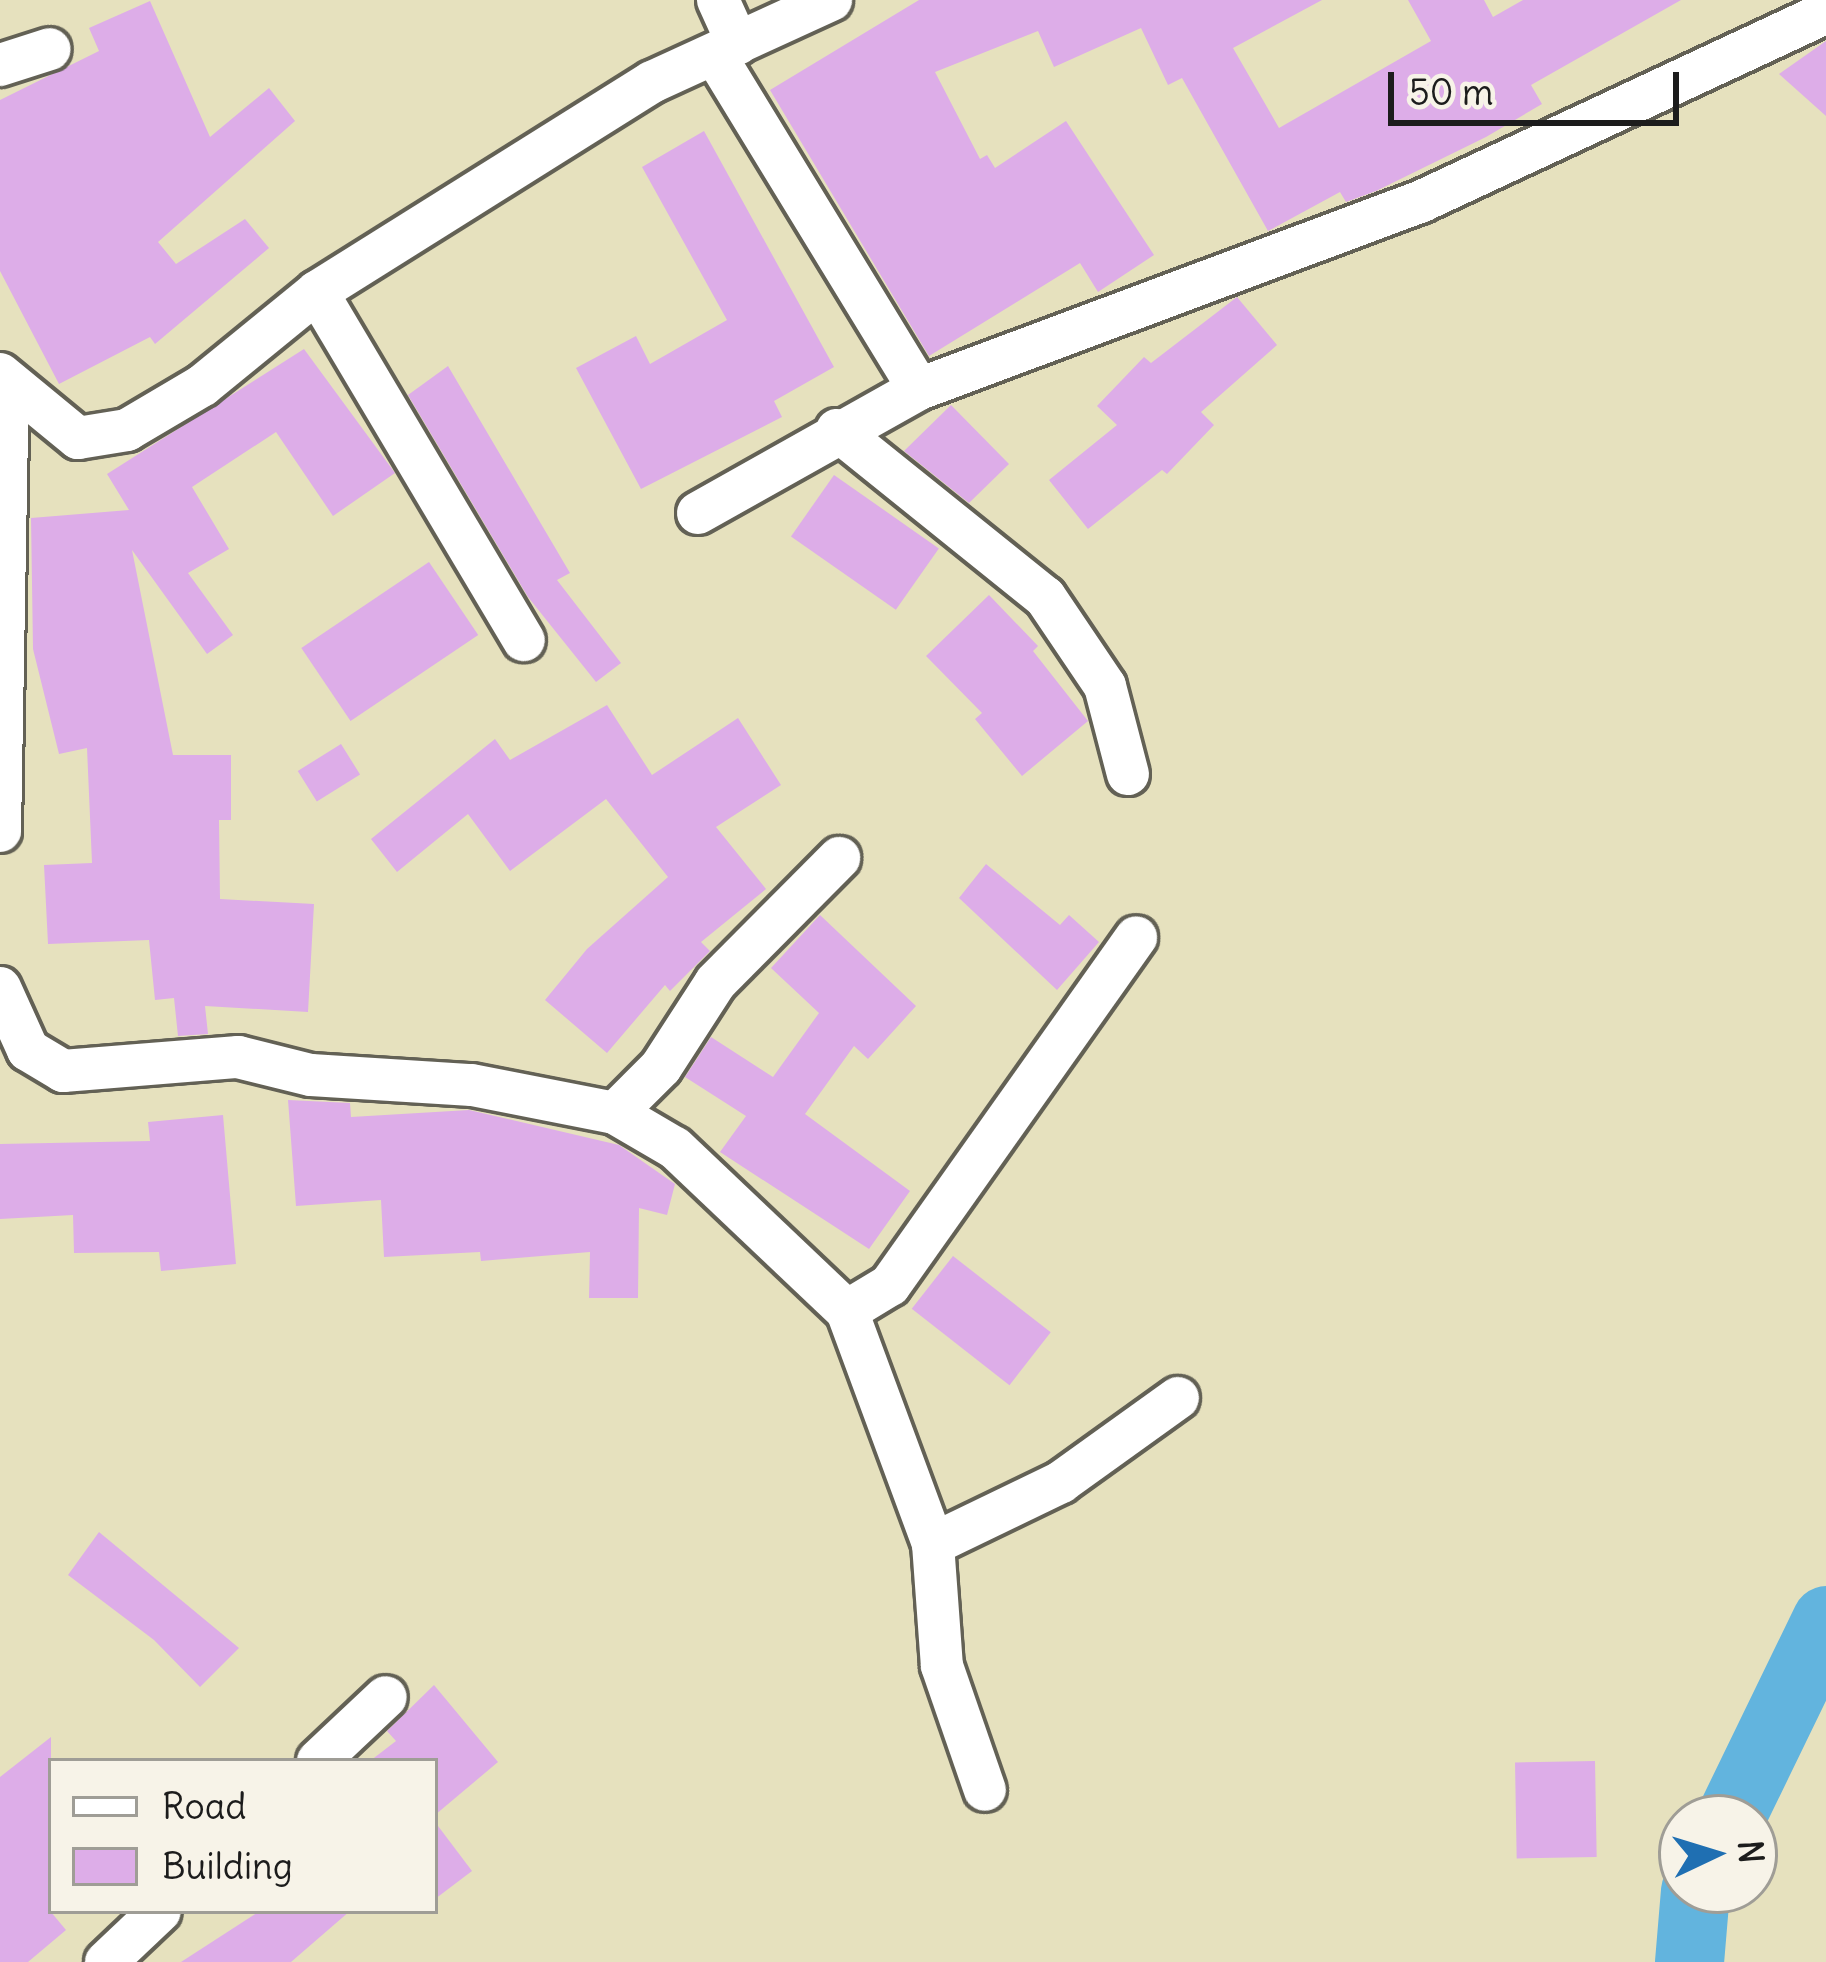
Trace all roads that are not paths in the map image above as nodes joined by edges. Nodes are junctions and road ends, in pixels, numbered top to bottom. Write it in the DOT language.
graph roads {
  1 [pos="718,0"];
  2 [pos="831,0"];
  3 [pos="1826,13"];
  4 [pos="50,49"];
  5 [pos="727,50"];
  6 [pos="0,65"];
  7 [pos="317,292"];
  8 [pos="4,381"];
  9 [pos="919,389"];
  10 [pos="837,430"];
  11 [pos="698,512"];
  12 [pos="524,640"];
  13 [pos="1128,774"];
  14 [pos="0,830"];
  15 [pos="838,858"];
  16 [pos="1136,937"];
  17 [pos="0,988"];
  18 [pos="615,1113"];
  19 [pos="847,1311"];
  20 [pos="1178,1398"];
  21 [pos="933,1544"];
  22 [pos="386,1696"];
  23 [pos="321,1758"];
  24 [pos="985,1790"];
  25 [pos="157,1914"];
  26 [pos="106,1962"];
  1 -- 5 [label="street"];
  2 -- 5 [label="street"];
  3 -- 9 [label="street"];
  4 -- 6 [label="street"];
  5 -- 7 [label="street"];
  5 -- 9 [label="street"];
  7 -- 8 [label="street"];
  7 -- 12 [label="street"];
  8 -- 14 [label="street"];
  9 -- 10 [label="street"];
  10 -- 11 [label="street"];
  10 -- 13 [label="street"];
  15 -- 18 [label="street"];
  16 -- 19 [label="street"];
  17 -- 18 [label="street"];
  18 -- 19 [label="street"];
  19 -- 21 [label="street"];
  20 -- 21 [label="street"];
  21 -- 24 [label="street"];
  22 -- 23 [label="street"];
  25 -- 26 [label="street"];
}
